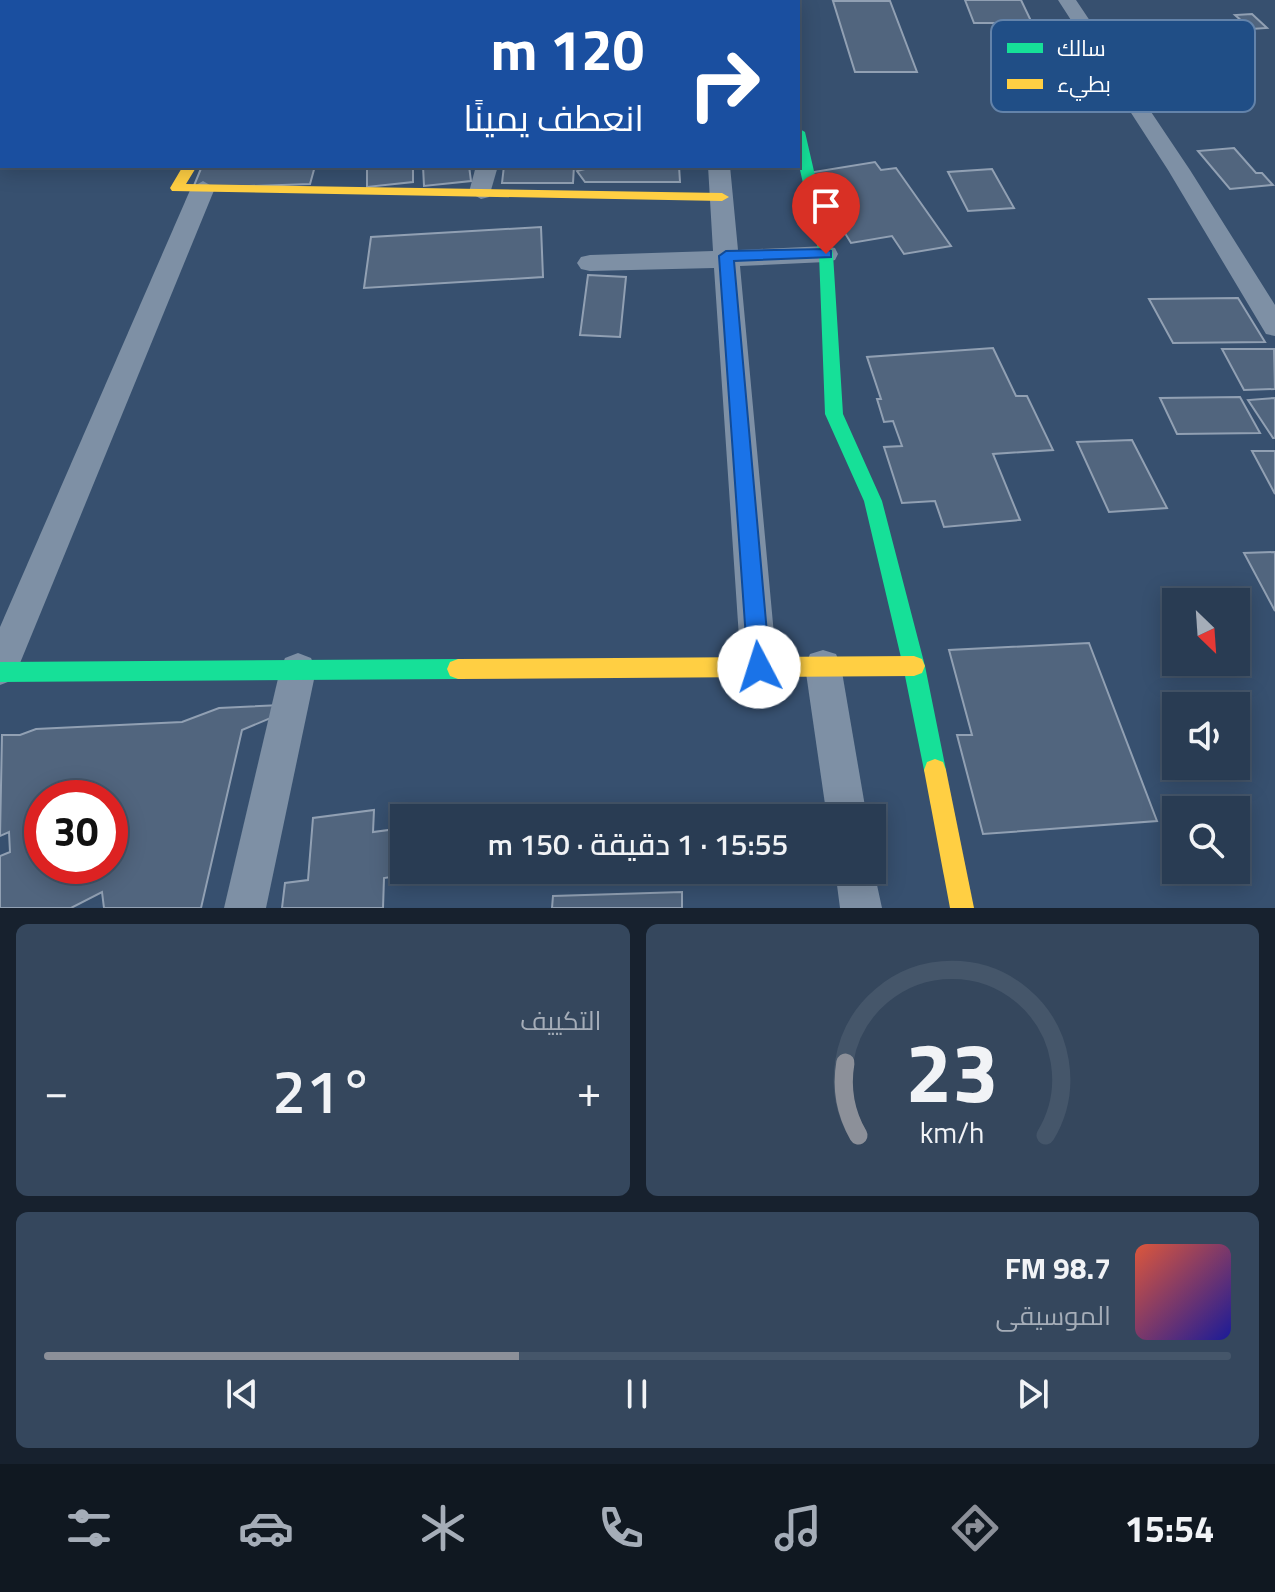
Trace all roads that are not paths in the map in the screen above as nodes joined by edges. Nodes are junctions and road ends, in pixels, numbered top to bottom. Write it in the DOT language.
graph roads {
  1 [pos="1067,0"];
  2 [pos="1080,20"];
  3 [pos="1141,112"];
  4 [pos="800,141"];
  5 [pos="487,168"];
  6 [pos="719,168"];
  7 [pos="196,177"];
  8 [pos="481,192"];
  9 [pos="722,197"];
  10 [pos="826,254"];
  11 [pos="726,256"];
  12 [pos="590,263"];
  13 [pos="1275,327"];
  14 [pos="823,666"];
  15 [pos="914,666"];
  16 [pos="759,667"];
  17 [pos="0,670"];
  18 [pos="298,670"];
  19 [pos="845,804"];
  20 [pos="857,884"];
  21 [pos="245,908"];
  22 [pos="861,908"];
  23 [pos="962,908"];
  1 -- 2 [label="street"];
  3 -- 13 [label="street"];
  4 -- 10 [label="street"];
  5 -- 8 [label="street"];
  6 -- 9 [label="street"];
  7 -- 8 [label="street"];
  7 -- 17 [label="street"];
  8 -- 9 [label="street"];
  9 -- 11 [label="street"];
  10 -- 11 [label="street"];
  10 -- 15 [label="street"];
  11 -- 12 [label="street"];
  11 -- 16 [label="street"];
  14 -- 15 [label="street"];
  14 -- 16 [label="street"];
  14 -- 19 [label="street"];
  15 -- 23 [label="street"];
  16 -- 18 [label="street"];
  17 -- 18 [label="street"];
  18 -- 21 [label="street"];
  20 -- 22 [label="street"];
}
